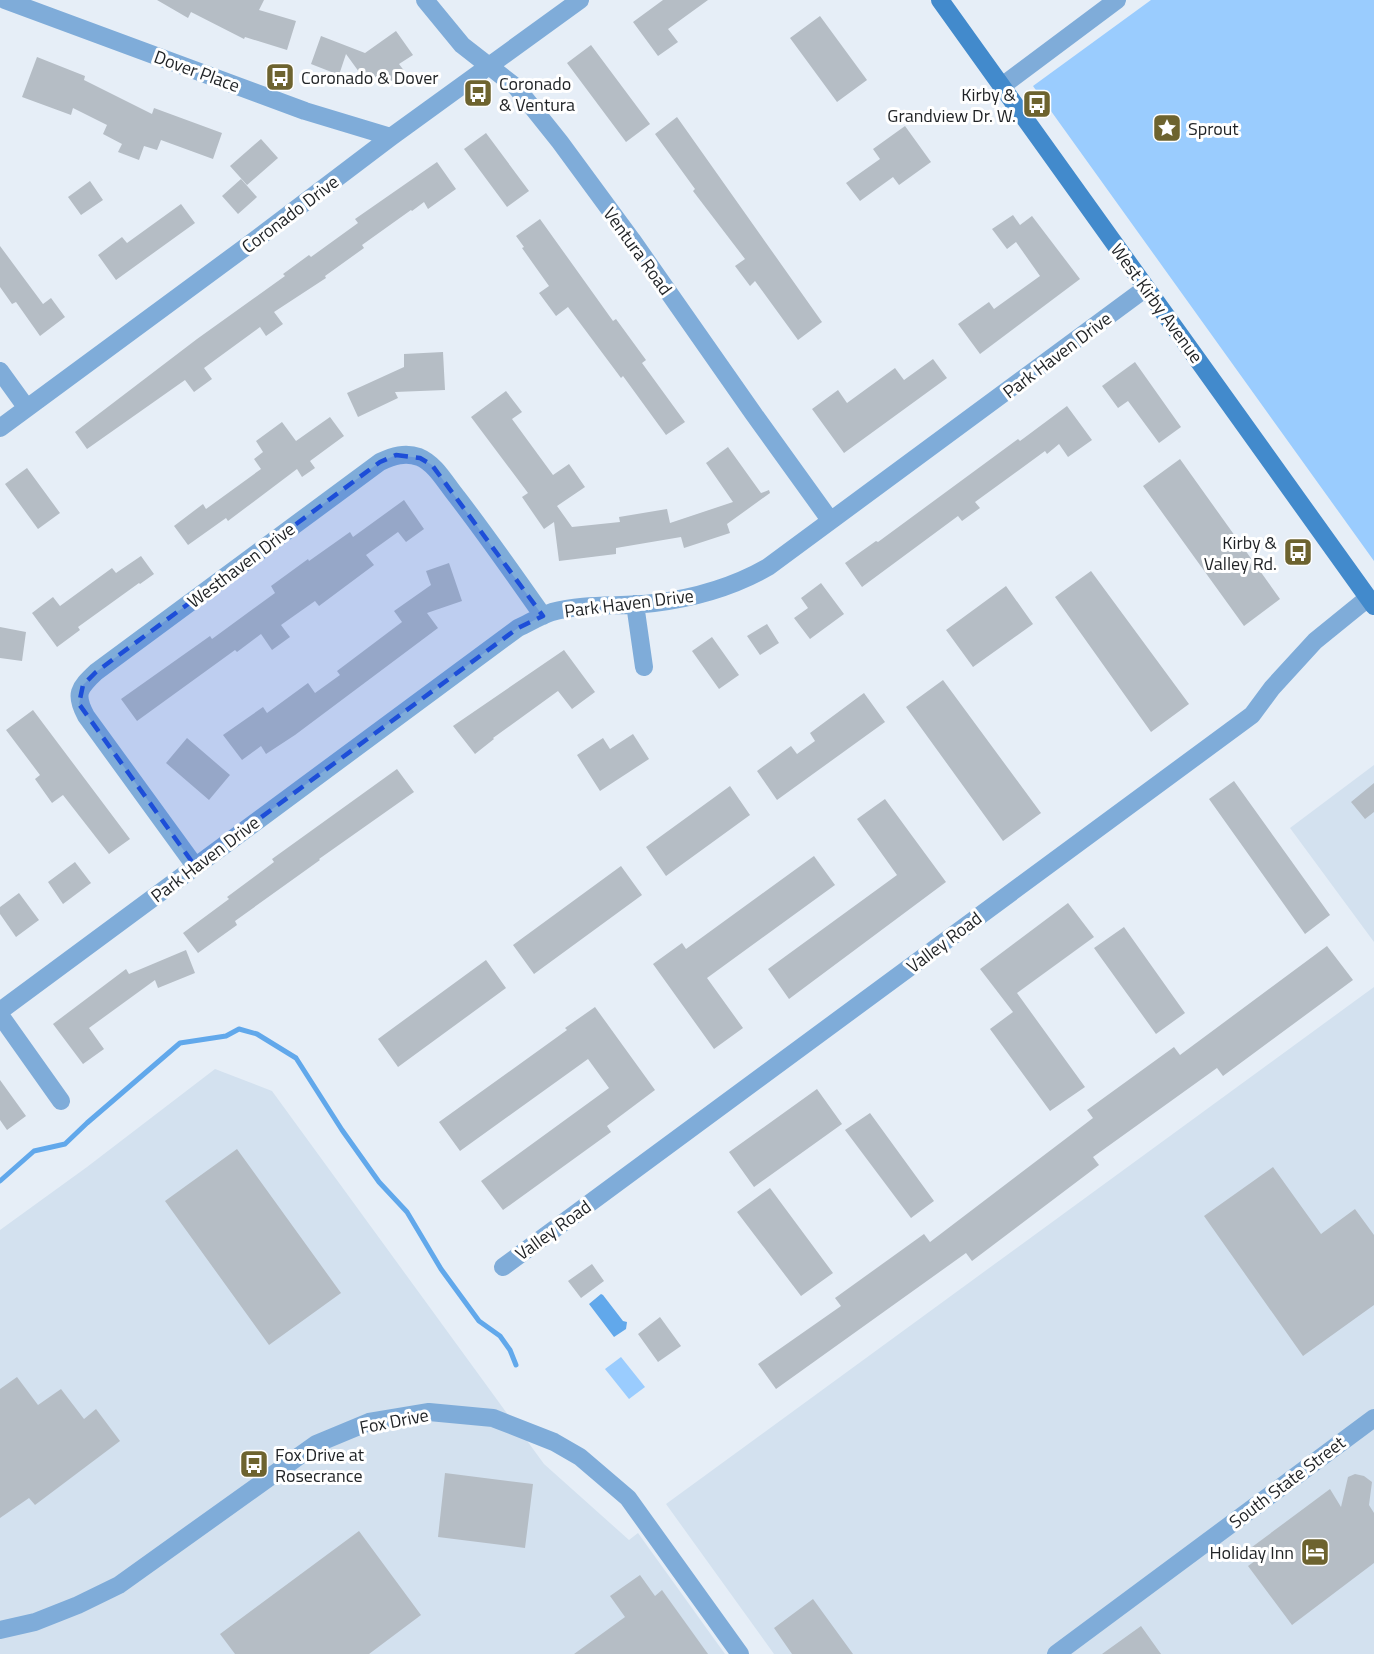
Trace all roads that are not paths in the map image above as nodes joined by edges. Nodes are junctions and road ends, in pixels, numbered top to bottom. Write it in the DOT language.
graph roads {
  1 [pos="5,0"];
  2 [pos="425,0"];
  3 [pos="580,0"];
  4 [pos="940,0"];
  5 [pos="1117,0"];
  6 [pos="488,66"];
  7 [pos="1002,86"];
  8 [pos="391,138"];
  9 [pos="1146,288"];
  10 [pos="0,371"];
  11 [pos="26,407"];
  12 [pos="0,428"];
  13 [pos="830,520"];
  14 [pos="1371,602"];
  15 [pos="635,604"];
  16 [pos="543,616"];
  17 [pos="644,667"];
  18 [pos="195,866"];
  19 [pos="0,1013"];
  20 [pos="61,1101"];
  21 [pos="503,1267"];
  22 [pos="1374,1418"];
  23 [pos="0,1630"];
  24 [pos="740,1654"];
  25 [pos="1056,1654"];
  1 -- 8 [label="street, Dover Place"];
  2 -- 6 [label="street, Ventura Road"];
  3 -- 6 [label="street, Coronado Drive"];
  4 -- 7 [label="main road, West Kirby Avenue"];
  5 -- 7 [label="street"];
  6 -- 8 [label="street, Coronado Drive"];
  6 -- 13 [label="street, Ventura Road"];
  7 -- 9 [label="main road, West Kirby Avenue"];
  8 -- 11 [label="street, Coronado Drive"];
  9 -- 13 [label="street, Park Haven Drive"];
  9 -- 14 [label="main road, West Kirby Avenue"];
  10 -- 11 [label="street"];
  11 -- 12 [label="street, Coronado Drive"];
  13 -- 15 [label="street, Park Haven Drive"];
  14 -- 21 [label="street, Valley Road"];
  15 -- 16 [label="street, Park Haven Drive"];
  15 -- 17 [label="street"];
  16 -- 18 [label="street, Park Haven Drive"];
  16 -- 18 [label="street, Westhaven Drive"];
  18 -- 19 [label="street, Park Haven Drive"];
  19 -- 20 [label="street"];
  22 -- 25 [label="street, South State Street"];
  23 -- 24 [label="street, Fox Drive"];
}
